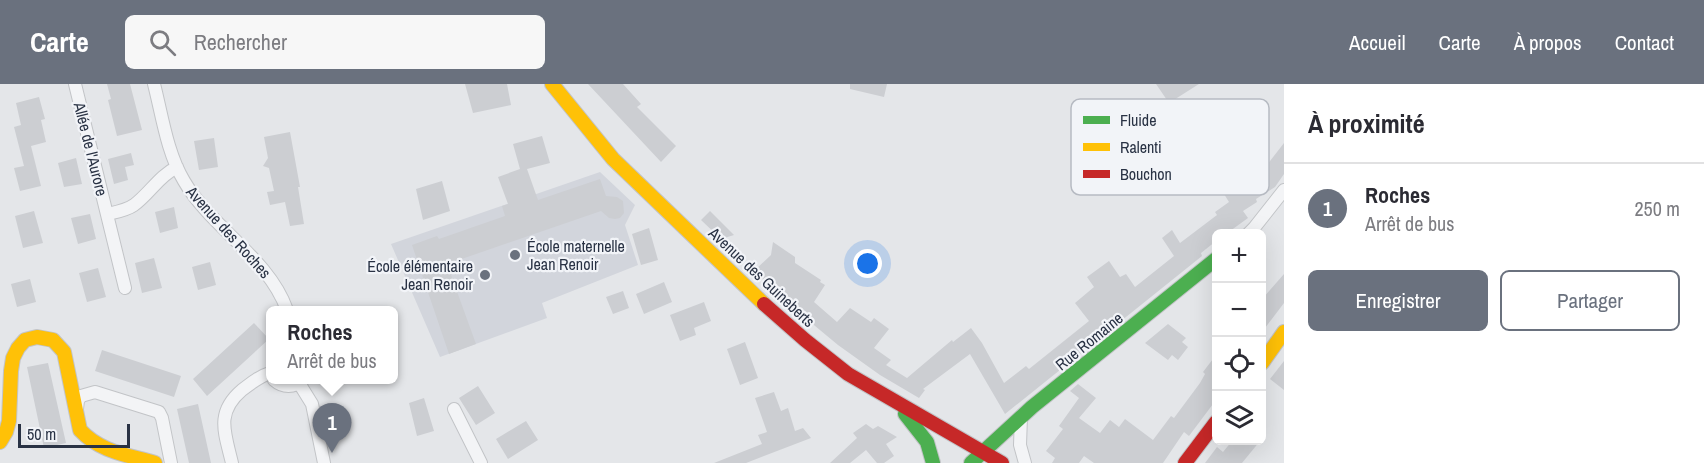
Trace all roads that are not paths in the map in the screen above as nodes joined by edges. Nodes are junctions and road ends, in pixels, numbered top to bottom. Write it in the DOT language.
graph roads {
  1 [pos="75,84"];
  2 [pos="154,84"];
  3 [pos="552,84"];
  4 [pos="177,167"];
  5 [pos="1284,190"];
  6 [pos="108,214"];
  7 [pos="1253,229"];
  8 [pos="1212,262"];
  9 [pos="125,288"];
  10 [pos="286,306"];
  11 [pos="1284,332"];
  12 [pos="1266,357"];
  13 [pos="70,374"];
  14 [pos="266,375"];
  15 [pos="279,384"];
  16 [pos="294,384"];
  17 [pos="302,384"];
  18 [pos="95,392"];
  19 [pos="896,403"];
  20 [pos="454,408"];
  21 [pos="77,413"];
  22 [pos="1021,417"];
  23 [pos="1212,427"];
  24 [pos="0,442"];
  25 [pos="985,452"];
  26 [pos="154,463"];
  27 [pos="171,463"];
  28 [pos="232,463"];
  29 [pos="324,463"];
  30 [pos="482,463"];
  31 [pos="933,463"];
  32 [pos="971,463"];
  33 [pos="1002,463"];
  34 [pos="1025,463"];
  35 [pos="1185,463"];
  1 -- 6 [label="street, Allée de l'Aurore"];
  2 -- 4 [label="street, Avenue des Roches"];
  3 -- 19 [label="street, Avenue des Guineberts"];
  4 -- 6 [label="street, Allée de l'Aurore"];
  4 -- 10 [label="street, Avenue des Roches"];
  5 -- 7 [label="street"];
  6 -- 9 [label="street, Allée de l'Aurore"];
  8 -- 22 [label="street, Rue Romaine"];
  11 -- 12 [label="street"];
  13 -- 18 [label="street"];
  13 -- 21 [label="street"];
  13 -- 24 [label="street"];
  14 -- 28 [label="street"];
  15 -- 16 [label="street"];
  17 -- 29 [label="street"];
  18 -- 21 [label="street"];
  18 -- 27 [label="street"];
  19 -- 25 [label="street, Avenue des Guineberts"];
  19 -- 31 [label="street"];
  20 -- 30 [label="street"];
  21 -- 26 [label="street"];
  22 -- 25 [label="street, Rue Romaine"];
  22 -- 34 [label="street"];
  23 -- 35 [label="street"];
  25 -- 32 [label="street, Rue Romaine"];
  25 -- 33 [label="street, Avenue des Guineberts"];
}
